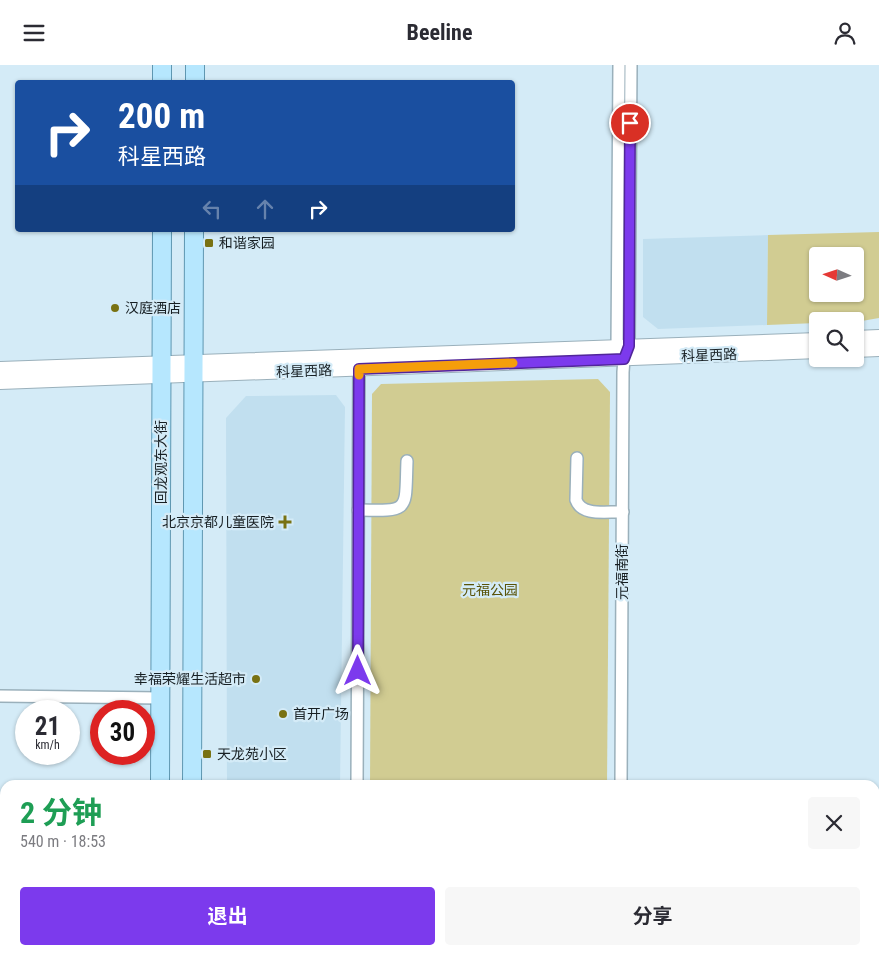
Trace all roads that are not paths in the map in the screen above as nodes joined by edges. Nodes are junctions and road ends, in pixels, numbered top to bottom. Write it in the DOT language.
graph roads {
  1 [pos="162,65"];
  2 [pos="195,65"];
  3 [pos="619,65"];
  4 [pos="631,65"];
  5 [pos="162,80"];
  6 [pos="195,80"];
  7 [pos="162,232"];
  8 [pos="194,232"];
  9 [pos="879,337"];
  10 [pos="864,338"];
  11 [pos="809,341"];
  12 [pos="879,349"];
  13 [pos="864,350"];
  14 [pos="623,351"];
  15 [pos="809,351"];
  16 [pos="359,362"];
  17 [pos="194,368"];
  18 [pos="0,369"];
  19 [pos="162,369"];
  20 [pos="0,382"];
  21 [pos="577,458"];
  22 [pos="406,461"];
  23 [pos="358,510"];
  24 [pos="623,512"];
  25 [pos="0,696"];
  26 [pos="161,698"];
  27 [pos="160,780"];
  28 [pos="192,780"];
  29 [pos="357,780"];
  30 [pos="621,780"];
  1 -- 5 [label="main road"];
  2 -- 6 [label="main road"];
  3 -- 14 [label="street, 元福南街"];
  4 -- 14 [label="street, 元福南街"];
  7 -- 19 [label="main road, 回龙观东大街"];
  8 -- 17 [label="main road"];
  9 -- 10 [label="street"];
  11 -- 14 [label="street, 科星西路"];
  12 -- 13 [label="street"];
  14 -- 15 [label="street, 科星西路"];
  14 -- 16 [label="street, 科星西路"];
  14 -- 24 [label="street, 元福南街"];
  16 -- 17 [label="street, 科星西路"];
  16 -- 23 [label="street"];
  17 -- 19 [label="street, 科星西路"];
  17 -- 28 [label="main road"];
  18 -- 19 [label="street, 科星西路"];
  19 -- 20 [label="street, 科星西路"];
  19 -- 26 [label="main road, 回龙观东大街"];
  21 -- 24 [label="street"];
  22 -- 23 [label="street"];
  23 -- 29 [label="street"];
  24 -- 30 [label="street, 元福南街"];
  25 -- 26 [label="street"];
  26 -- 27 [label="main road, 回龙观东大街"];
}
